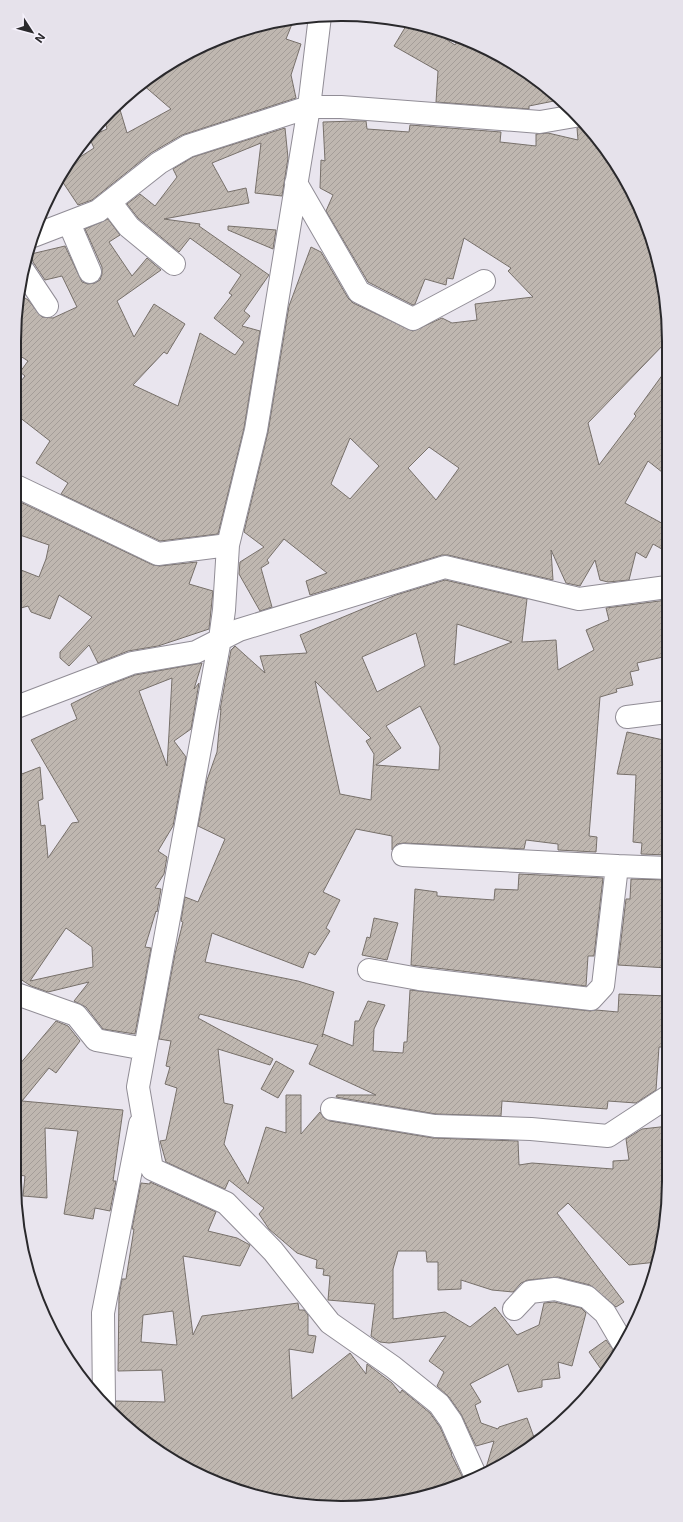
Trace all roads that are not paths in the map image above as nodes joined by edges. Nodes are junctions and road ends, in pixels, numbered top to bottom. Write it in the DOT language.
graph roads {
  1 [pos="319,22"];
  2 [pos="309,107"];
  3 [pos="570,117"];
  4 [pos="296,183"];
  5 [pos="110,202"];
  6 [pos="69,223"];
  7 [pos="40,234"];
  8 [pos="174,264"];
  9 [pos="90,272"];
  10 [pos="28,277"];
  11 [pos="484,281"];
  12 [pos="47,306"];
  13 [pos="21,488"];
  14 [pos="228,545"];
  15 [pos="662,588"];
  16 [pos="220,639"];
  17 [pos="21,705"];
  18 [pos="662,713"];
  19 [pos="627,717"];
  20 [pos="403,855"];
  21 [pos="617,866"];
  22 [pos="662,868"];
  23 [pos="368,970"];
  24 [pos="21,995"];
  25 [pos="144,1049"];
  26 [pos="662,1101"];
  27 [pos="332,1109"];
  28 [pos="142,1111"];
  29 [pos="514,1309"];
  30 [pos="620,1339"];
  31 [pos="104,1395"];
  32 [pos="474,1472"];
  1 -- 2 [label="street"];
  2 -- 3 [label="street"];
  2 -- 4 [label="street"];
  2 -- 5 [label="street"];
  4 -- 11 [label="street"];
  4 -- 14 [label="street"];
  5 -- 6 [label="street"];
  5 -- 8 [label="street"];
  6 -- 7 [label="street"];
  6 -- 9 [label="street"];
  10 -- 12 [label="street"];
  13 -- 14 [label="street"];
  14 -- 16 [label="street"];
  15 -- 16 [label="street"];
  16 -- 17 [label="street"];
  16 -- 25 [label="street"];
  18 -- 19 [label="street"];
  20 -- 21 [label="street"];
  21 -- 22 [label="street"];
  21 -- 23 [label="street"];
  24 -- 25 [label="street"];
  25 -- 28 [label="street"];
  26 -- 27 [label="street"];
  28 -- 31 [label="street"];
  28 -- 32 [label="street"];
  29 -- 30 [label="street"];
}
